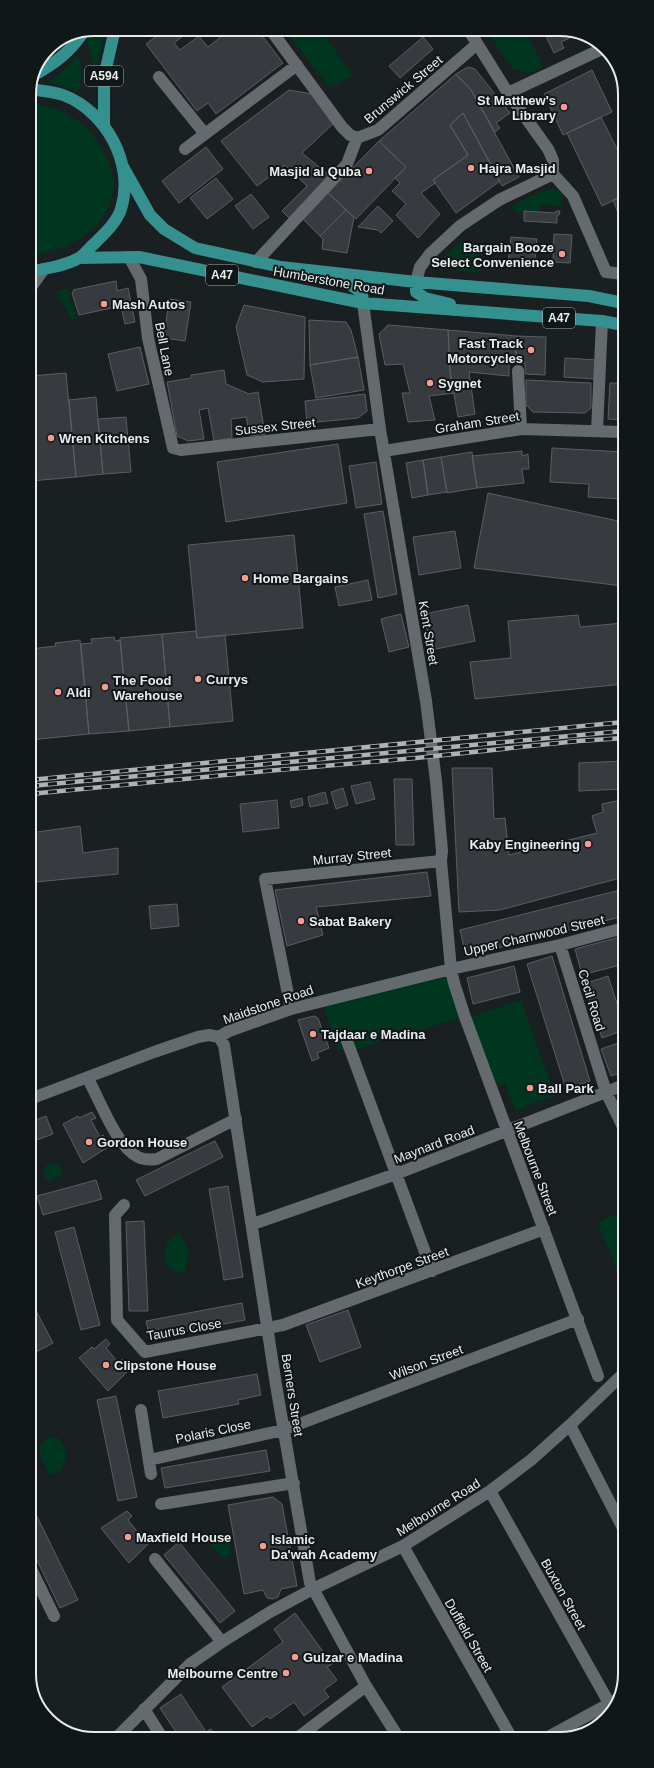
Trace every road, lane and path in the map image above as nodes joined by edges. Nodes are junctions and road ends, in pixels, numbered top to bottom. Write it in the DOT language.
graph roads {
  1 [pos="113,36"];
  2 [pos="275,36"];
  3 [pos="472,36"];
  4 [pos="79,38"];
  5 [pos="477,44"];
  6 [pos="599,51"];
  7 [pos="297,65"];
  8 [pos="41,71"];
  9 [pos="159,77"];
  10 [pos="36,90"];
  11 [pos="508,93"];
  12 [pos="104,125"];
  13 [pos="204,134"];
  14 [pos="357,138"];
  15 [pos="186,149"];
  16 [pos="122,165"];
  17 [pos="553,174"];
  18 [pos="129,257"];
  19 [pos="79,258"];
  20 [pos="256,262"];
  21 [pos="281,267"];
  22 [pos="44,269"];
  23 [pos="36,270"];
  24 [pos="618,273"];
  25 [pos="36,280"];
  26 [pos="416,282"];
  27 [pos="618,302"];
  28 [pos="364,303"];
  29 [pos="494,314"];
  30 [pos="602,321"];
  31 [pos="618,324"];
  32 [pos="518,371"];
  33 [pos="521,429"];
  34 [pos="380,430"];
  35 [pos="597,431"];
  36 [pos="618,432"];
  37 [pos="173,448"];
  38 [pos="384,451"];
  39 [pos="441,861"];
  40 [pos="618,930"];
  41 [pos="560,945"];
  42 [pos="451,969"];
  43 [pos="291,1009"];
  44 [pos="219,1037"];
  45 [pos="347,1041"];
  46 [pos="88,1079"];
  47 [pos="618,1087"];
  48 [pos="606,1092"];
  49 [pos="36,1097"];
  50 [pos="618,1117"];
  51 [pos="236,1119"];
  52 [pos="507,1130"];
  53 [pos="396,1174"];
  54 [pos="124,1205"];
  55 [pos="253,1224"];
  56 [pos="544,1229"];
  57 [pos="432,1271"];
  58 [pos="578,1319"];
  59 [pos="268,1328"];
  60 [pos="598,1376"];
  61 [pos="618,1379"];
  62 [pos="141,1410"];
  63 [pos="570,1426"];
  64 [pos="284,1430"];
  65 [pos="150,1460"];
  66 [pos="152,1474"];
  67 [pos="294,1483"];
  68 [pos="490,1491"];
  69 [pos="161,1504"];
  70 [pos="618,1519"];
  71 [pos="403,1546"];
  72 [pos="155,1559"];
  73 [pos="36,1580"];
  74 [pos="313,1589"];
  75 [pos="54,1616"];
  76 [pos="222,1642"];
  77 [pos="366,1686"];
  78 [pos="611,1702"];
  79 [pos="607,1708"];
  80 [pos="144,1709"];
  81 [pos="122,1732"];
  82 [pos="159,1732"];
  83 [pos="305,1732"];
  84 [pos="394,1732"];
  85 [pos="508,1732"];
  86 [pos="558,1732"];
  1 -- 12 [label="main road, A594"];
  2 -- 7 [label="street"];
  3 -- 5 [label="street"];
  4 -- 8 [label="main road"];
  5 -- 11 [label="street"];
  5 -- 14 [label="street, Brunswick Street"];
  6 -- 11 [label="street"];
  7 -- 13 [label="street"];
  7 -- 14 [label="street"];
  9 -- 13 [label="street"];
  10 -- 12 [label="main road"];
  11 -- 17 [label="street"];
  12 -- 16 [label="main road"];
  13 -- 15 [label="street"];
  14 -- 20 [label="street, Brunswick Street"];
  16 -- 19 [label="main road"];
  16 -- 20 [label="main road, Humberstone Road / A47"];
  17 -- 24 [label="street"];
  17 -- 26 [label="street"];
  18 -- 19 [label="main road, Humberstone Road / A47"];
  18 -- 28 [label="main road, Humberstone Road / A47"];
  18 -- 37 [label="street, Bell Lane"];
  19 -- 22 [label="main road"];
  20 -- 21 [label="main road, Humberstone Road / A47"];
  21 -- 26 [label="main road, Humberstone Road / A47"];
  21 -- 28 [label="main road, A47"];
  22 -- 23 [label="main road"];
  22 -- 25 [label="street"];
  26 -- 27 [label="main road, Humberstone Road / A47"];
  26 -- 29 [label="main road, A47"];
  28 -- 29 [label="main road, Humberstone Road / A47"];
  28 -- 34 [label="street, Kent Street"];
  29 -- 30 [label="main road, Humberstone Road / A47"];
  30 -- 31 [label="main road, Humberstone Road / A47"];
  30 -- 35 [label="street"];
  32 -- 33 [label="street"];
  33 -- 35 [label="street, Graham Street"];
  33 -- 38 [label="street, Graham Street"];
  34 -- 37 [label="street, Sussex Street"];
  34 -- 38 [label="street, Kent Street"];
  35 -- 36 [label="street, Graham Street"];
  38 -- 39 [label="street, Kent Street"];
  39 -- 42 [label="street, Kent Street"];
  39 -- 43 [label="street, Murray Street"];
  40 -- 41 [label="street, Upper Charnwood Street"];
  41 -- 42 [label="street, Upper Charnwood Street"];
  41 -- 48 [label="street, Cecil Road"];
  42 -- 43 [label="street, Maidstone Road"];
  42 -- 52 [label="street, Melbourne Street"];
  43 -- 44 [label="street, Maidstone Road"];
  44 -- 46 [label="street, Maidstone Road"];
  44 -- 51 [label="street, Berners Street"];
  45 -- 53 [label="street"];
  46 -- 49 [label="street, Maidstone Road"];
  46 -- 51 [label="street"];
  47 -- 48 [label="street, Maynard Road"];
  48 -- 50 [label="street, Cecil Road"];
  48 -- 52 [label="street, Maynard Road"];
  51 -- 55 [label="street, Berners Street"];
  52 -- 53 [label="street, Maynard Road"];
  52 -- 56 [label="street, Melbourne Street"];
  53 -- 55 [label="street, Maynard Road"];
  53 -- 57 [label="street"];
  54 -- 59 [label="street, Taurus Close"];
  55 -- 59 [label="street, Berners Street"];
  56 -- 57 [label="street, Keythorpe Street"];
  56 -- 58 [label="street, Melbourne Street"];
  57 -- 59 [label="street, Keythorpe Street"];
  58 -- 60 [label="street, Melbourne Street"];
  58 -- 64 [label="street, Wilson Street"];
  59 -- 64 [label="street, Berners Street"];
  61 -- 63 [label="street, Melbourne Road"];
  62 -- 65 [label="street"];
  63 -- 68 [label="street, Melbourne Road"];
  63 -- 70 [label="street"];
  64 -- 65 [label="street, Polaris Close"];
  64 -- 67 [label="street, Berners Street"];
  65 -- 66 [label="street"];
  67 -- 69 [label="street"];
  67 -- 74 [label="street, Berners Street"];
  68 -- 71 [label="street, Melbourne Road"];
  68 -- 78 [label="street, Buxton Street"];
  71 -- 74 [label="street, Melbourne Road"];
  71 -- 85 [label="street, Duffield Street"];
  72 -- 76 [label="street"];
  73 -- 75 [label="street"];
  74 -- 76 [label="street, Melbourne Road"];
  74 -- 77 [label="street, Berners Street"];
  76 -- 80 [label="street, Melbourne Road"];
  77 -- 83 [label="street"];
  77 -- 84 [label="street, Berners Street"];
  79 -- 86 [label="street"];
  80 -- 81 [label="street, Melbourne Road"];
  80 -- 82 [label="street"];
}
